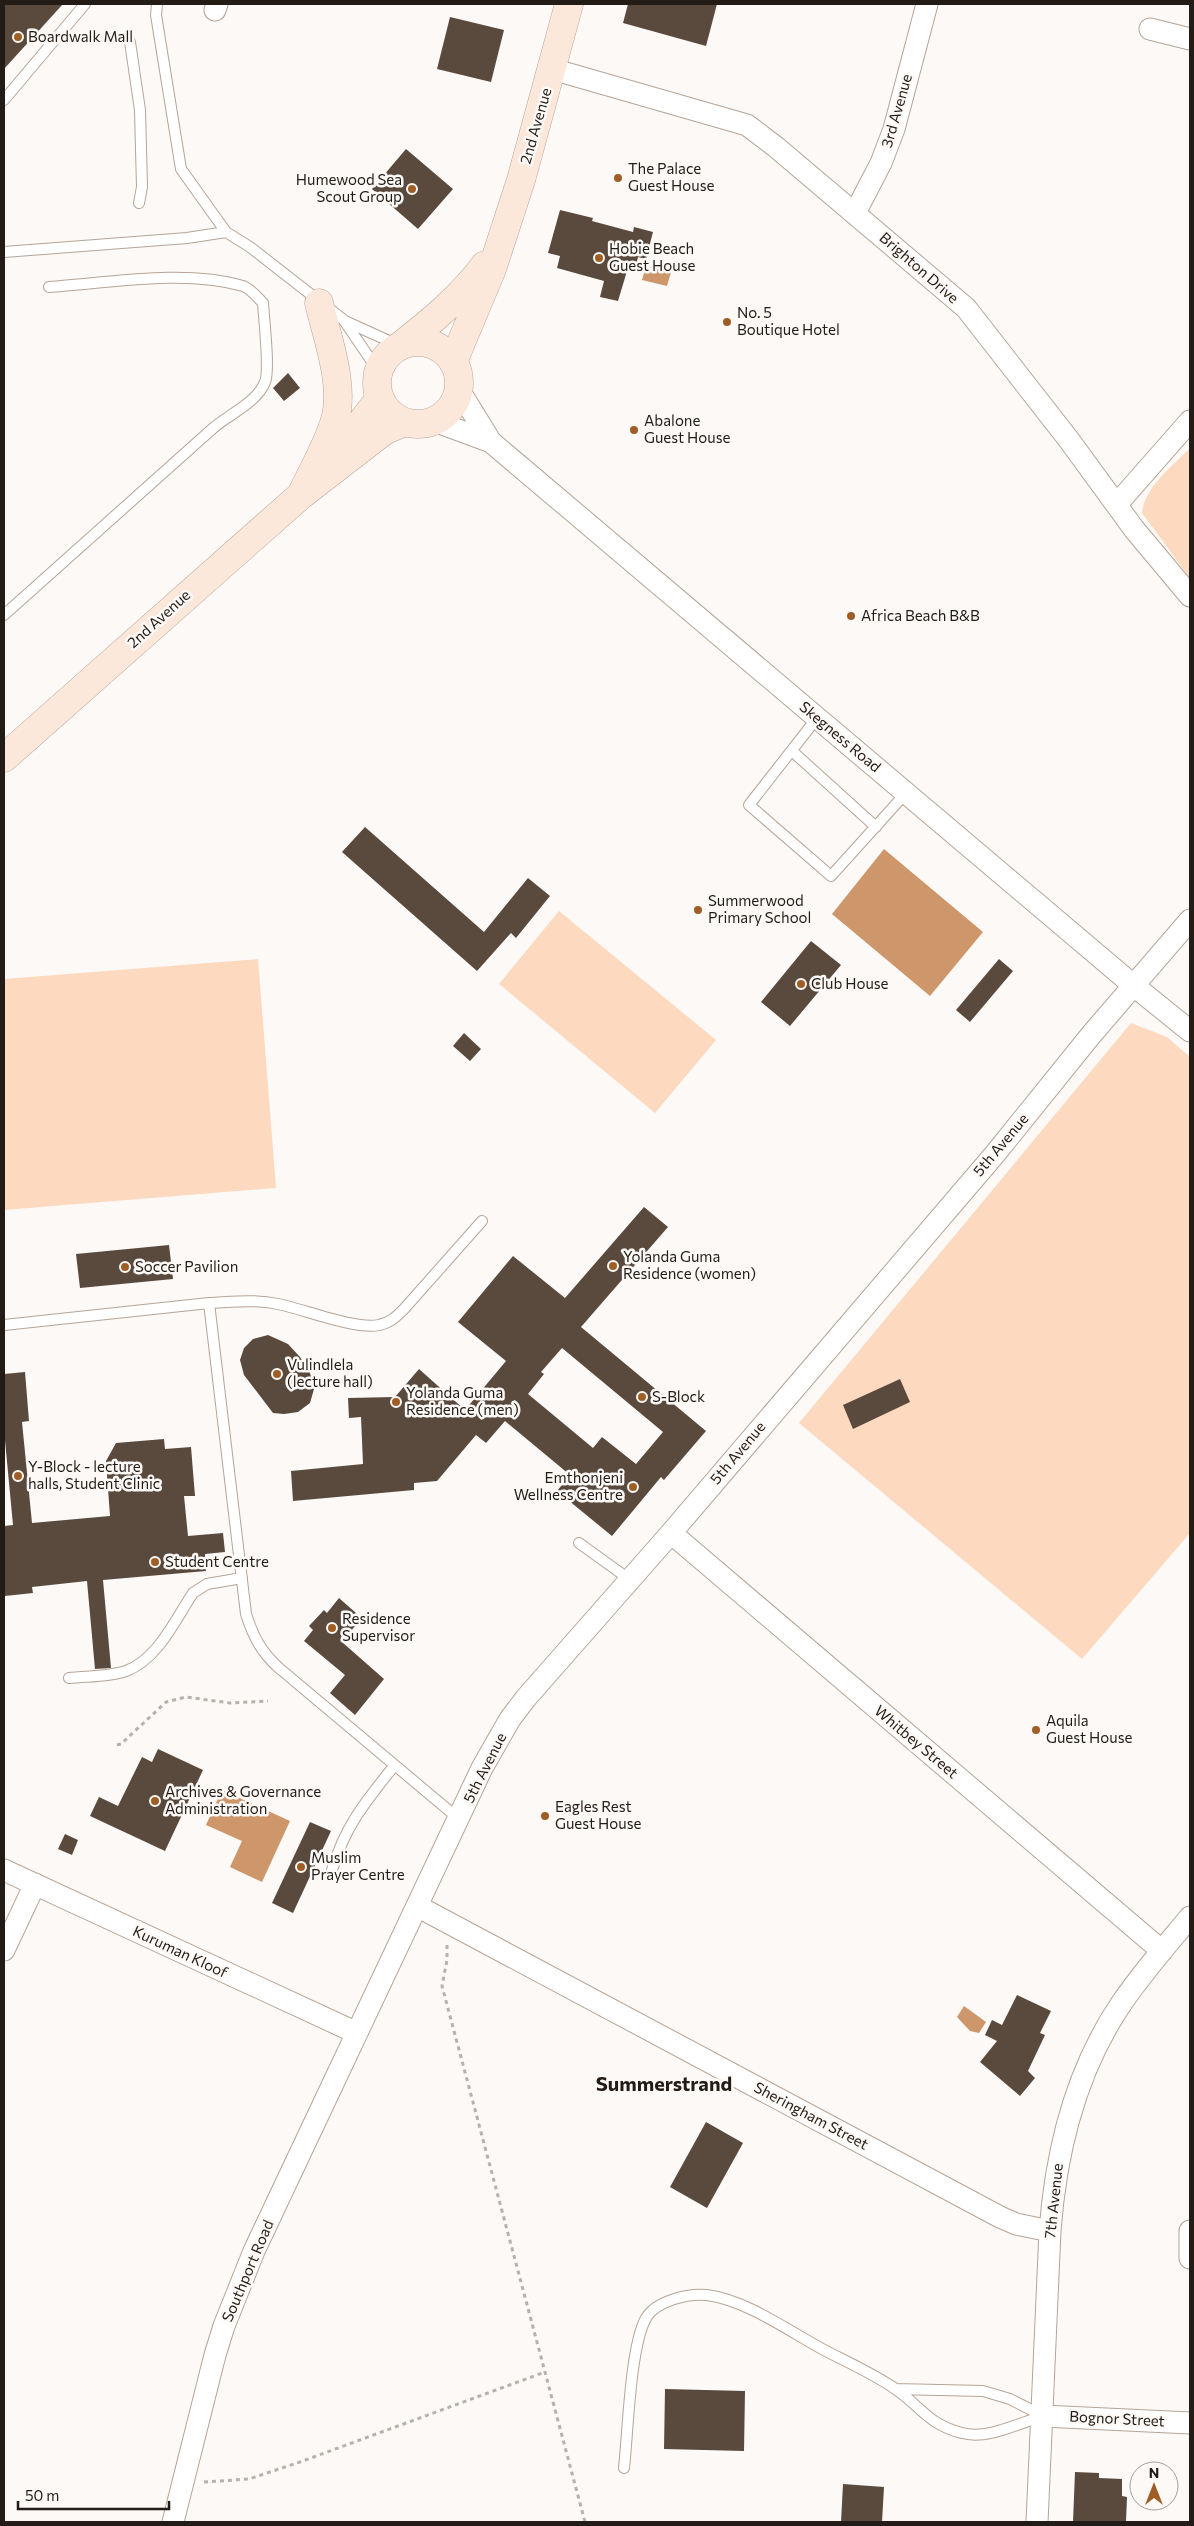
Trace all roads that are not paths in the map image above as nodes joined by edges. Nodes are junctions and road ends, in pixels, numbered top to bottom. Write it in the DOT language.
graph roads {
  1 [pos="85,4"];
  2 [pos="157,4"];
  3 [pos="569,4"];
  4 [pos="926,4"];
  5 [pos="1150,30"];
  6 [pos="1190,39"];
  7 [pos="130,42"];
  8 [pos="552,69"];
  9 [pos="4,100"];
  10 [pos="139,203"];
  11 [pos="855,212"];
  12 [pos="226,232"];
  13 [pos="498,248"];
  14 [pos="4,252"];
  15 [pos="49,287"];
  16 [pos="319,302"];
  17 [pos="345,321"];
  18 [pos="400,346"];
  19 [pos="453,362"];
  20 [pos="379,385"];
  21 [pos="459,390"];
  22 [pos="434,421"];
  23 [pos="406,422"];
  24 [pos="1190,422"];
  25 [pos="491,442"];
  26 [pos="308,490"];
  27 [pos="1117,504"];
  28 [pos="1190,596"];
  29 [pos="4,615"];
  30 [pos="817,718"];
  31 [pos="792,751"];
  32 [pos="4,758"];
  33 [pos="906,793"];
  34 [pos="876,827"];
  35 [pos="1190,920"];
  36 [pos="1132,985"];
  37 [pos="1190,1031"];
  38 [pos="482,1220"];
  39 [pos="209,1303"];
  40 [pos="4,1325"];
  41 [pos="671,1533"];
  42 [pos="580,1543"];
  43 [pos="242,1578"];
  44 [pos="629,1579"];
  45 [pos="69,1678"];
  46 [pos="394,1766"];
  47 [pos="459,1819"];
  48 [pos="4,1870"];
  49 [pos="332,1870"];
  50 [pos="35,1884"];
  51 [pos="418,1906"];
  52 [pos="1189,1922"];
  53 [pos="4,1950"];
  54 [pos="1162,1951"];
  55 [pos="357,2033"];
  56 [pos="1050,2231"];
  57 [pos="1190,2231"];
  58 [pos="1190,2258"];
  59 [pos="895,2388"];
  60 [pos="1043,2416"];
  61 [pos="1190,2423"];
  62 [pos="624,2468"];
  63 [pos="173,2522"];
  64 [pos="1037,2522"];
  1 -- 9 [label="lane"];
  2 -- 12 [label="lane"];
  3 -- 8 [label="street, 2nd Avenue"];
  4 -- 11 [label="street, 3rd Avenue"];
  5 -- 6 [label="street"];
  7 -- 10 [label="lane"];
  8 -- 11 [label="street, Brighton Drive"];
  8 -- 13 [label="street, 2nd Avenue"];
  11 -- 27 [label="street, Brighton Drive"];
  12 -- 14 [label="lane"];
  12 -- 16 [label="lane"];
  13 -- 18 [label="street, 2nd Avenue"];
  13 -- 19 [label="street, 2nd Avenue"];
  15 -- 29 [label="lane"];
  16 -- 17 [label="lane"];
  16 -- 26 [label="street"];
  17 -- 18 [label="lane"];
  17 -- 20 [label="lane"];
  18 -- 19 [label="street"];
  18 -- 20 [label="street"];
  19 -- 21 [label="street"];
  20 -- 23 [label="street"];
  20 -- 26 [label="street, 2nd Avenue"];
  21 -- 22 [label="street"];
  21 -- 25 [label="street, Skegness Road"];
  22 -- 23 [label="street"];
  22 -- 25 [label="street, Skegness Road"];
  23 -- 26 [label="street, 2nd Avenue"];
  24 -- 27 [label="street"];
  25 -- 30 [label="street, Skegness Road"];
  26 -- 32 [label="street, 2nd Avenue"];
  27 -- 28 [label="street, Brighton Drive"];
  30 -- 31 [label="lane"];
  30 -- 33 [label="street, Skegness Road"];
  31 -- 34 [label="lane"];
  31 -- 34 [label="lane"];
  33 -- 34 [label="lane"];
  33 -- 36 [label="street, Skegness Road"];
  35 -- 36 [label="street, 5th Avenue"];
  36 -- 37 [label="street, Skegness Road"];
  36 -- 41 [label="street, 5th Avenue"];
  38 -- 39 [label="lane"];
  39 -- 40 [label="lane"];
  39 -- 43 [label="lane"];
  41 -- 44 [label="street, 5th Avenue"];
  41 -- 54 [label="street, Whitbey Street"];
  42 -- 44 [label="lane"];
  43 -- 45 [label="lane"];
  43 -- 46 [label="lane"];
  44 -- 47 [label="street, 5th Avenue"];
  46 -- 47 [label="lane"];
  46 -- 49 [label="lane"];
  47 -- 51 [label="street, 5th Avenue"];
  48 -- 50 [label="street, Kuruman Kloof"];
  50 -- 53 [label="street"];
  50 -- 55 [label="street, Kuruman Kloof"];
  51 -- 55 [label="street, 5th Avenue"];
  51 -- 56 [label="street, Sheringham Street"];
  52 -- 54 [label="street, 7th Avenue"];
  54 -- 56 [label="street, 7th Avenue"];
  55 -- 63 [label="street, Southport Road"];
  56 -- 60 [label="street, 7th Avenue"];
  57 -- 58 [label="street"];
  59 -- 60 [label="lane"];
  59 -- 60 [label="lane"];
  59 -- 62 [label="lane"];
  60 -- 61 [label="street, Bognor Street"];
  60 -- 64 [label="street, 7th Avenue"];
}
